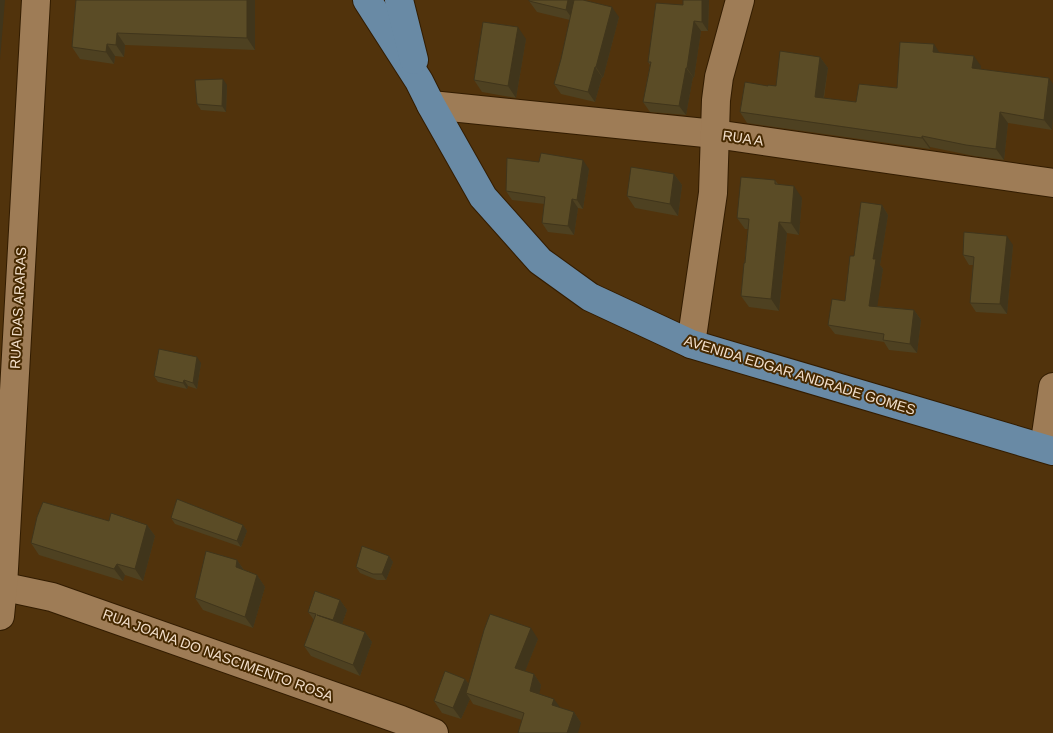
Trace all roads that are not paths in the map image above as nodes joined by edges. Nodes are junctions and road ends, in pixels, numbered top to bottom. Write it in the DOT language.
graph roads {
  1 [pos="36,0"];
  2 [pos="367,0"];
  3 [pos="399,0"];
  4 [pos="740,0"];
  5 [pos="419,80"];
  6 [pos="431,105"];
  7 [pos="715,134"];
  8 [pos="1053,183"];
  9 [pos="691,344"];
  10 [pos="1053,387"];
  11 [pos="1048,449"];
  12 [pos="2,586"];
  13 [pos="0,616"];
  14 [pos="401,727"];
  15 [pos="434,733"];
  1 -- 12 [label="street, RUA DAS ARARAS"];
  2 -- 5 [label="main road, AVENIDA EDGAR ANDRADE GOMES"];
  3 -- 5 [label="main road, AVENIDA EDGAR ANDRADE GOMES"];
  4 -- 7 [label="street"];
  5 -- 6 [label="main road, AVENIDA EDGAR ANDRADE GOMES"];
  6 -- 7 [label="street, RUA A"];
  6 -- 9 [label="main road, AVENIDA EDGAR ANDRADE GOMES"];
  7 -- 8 [label="street, RUA A"];
  7 -- 9 [label="street"];
  9 -- 11 [label="main road, AVENIDA EDGAR ANDRADE GOMES"];
  10 -- 11 [label="street"];
  12 -- 13 [label="street, RUA DAS ARARAS"];
  12 -- 14 [label="street, RUA JOANA DO NASCIMENTO ROSA"];
  14 -- 15 [label="street, RUA JOANA DO NASCIMENTO ROSA"];
}
